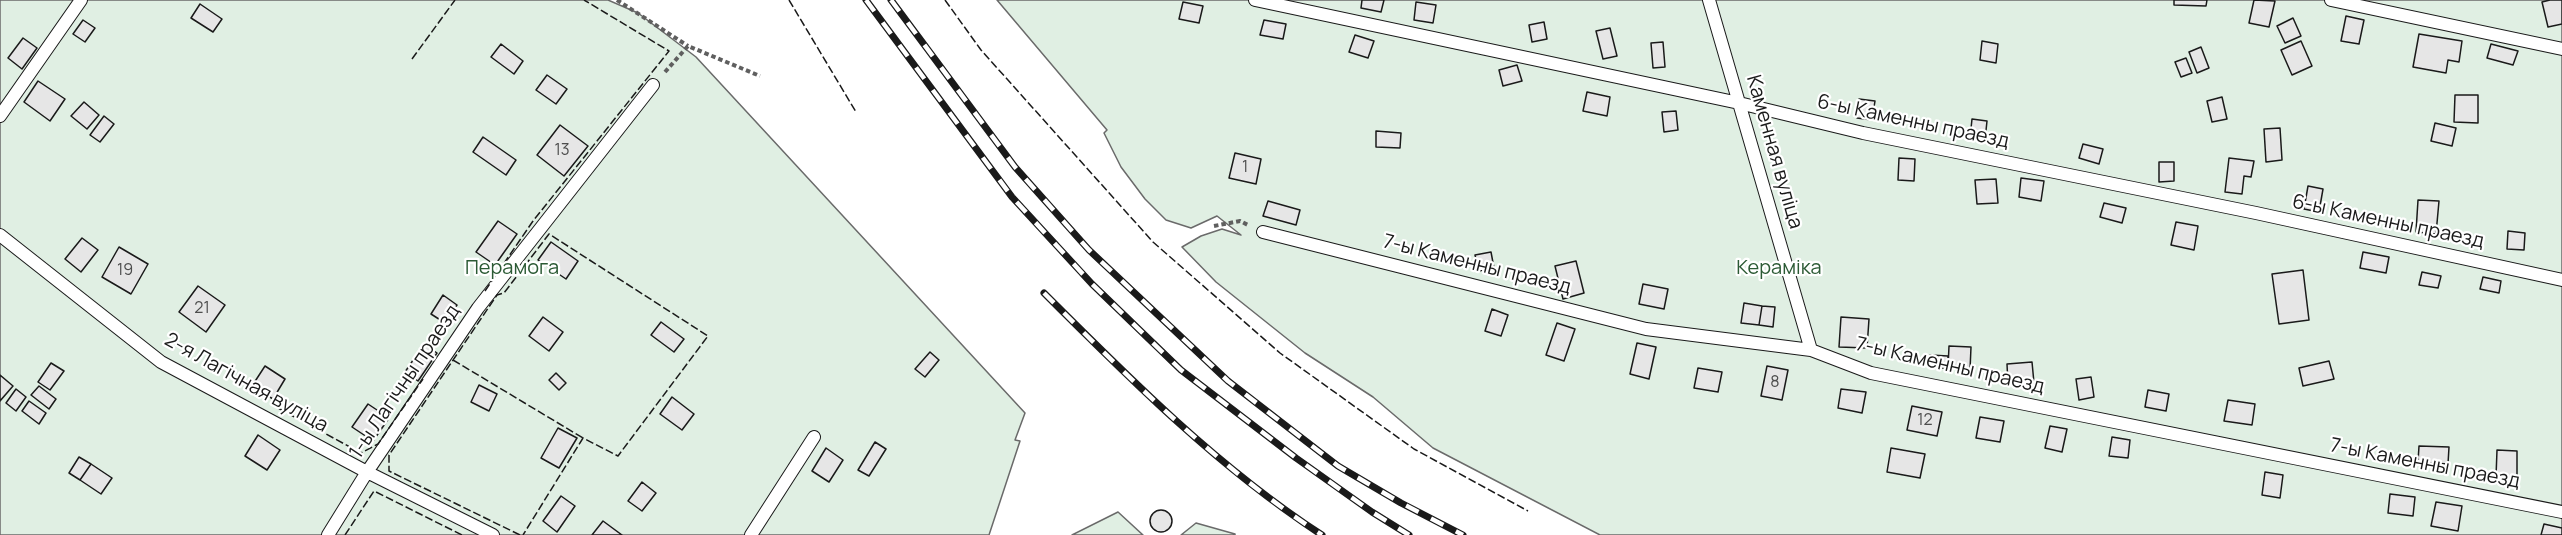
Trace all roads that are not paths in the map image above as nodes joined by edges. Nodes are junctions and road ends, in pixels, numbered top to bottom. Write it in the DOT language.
graph roads {
  1 [pos="81,0"];
  2 [pos="1255,0"];
  3 [pos="1709,0"];
  4 [pos="2331,0"];
  5 [pos="2562,49"];
  6 [pos="653,85"];
  7 [pos="1739,103"];
  8 [pos="0,116"];
  9 [pos="1263,232"];
  10 [pos="0,235"];
  11 [pos="2562,280"];
  12 [pos="1811,350"];
  13 [pos="814,437"];
  14 [pos="367,472"];
  15 [pos="2562,512"];
  16 [pos="328,535"];
  17 [pos="494,535"];
  18 [pos="751,535"];
  1 -- 8 [label="lane"];
  2 -- 7 [label="lane, 6-ы Каменны праезд"];
  3 -- 7 [label="lane, Каменная вуліца"];
  4 -- 5 [label="lane"];
  6 -- 14 [label="lane, 1-ы Лагічны праезд"];
  7 -- 11 [label="lane, 6-ы Каменны праезд"];
  7 -- 12 [label="lane, Каменная вуліца"];
  9 -- 12 [label="lane, 7-ы Каменны праезд"];
  10 -- 14 [label="lane, 2-я Лагічная вуліца"];
  12 -- 15 [label="lane, 7-ы Каменны праезд"];
  13 -- 18 [label="lane"];
  14 -- 16 [label="lane, 1-ы Лагічны праезд"];
  14 -- 17 [label="lane, 2-я Лагічная вуліца"];
}
